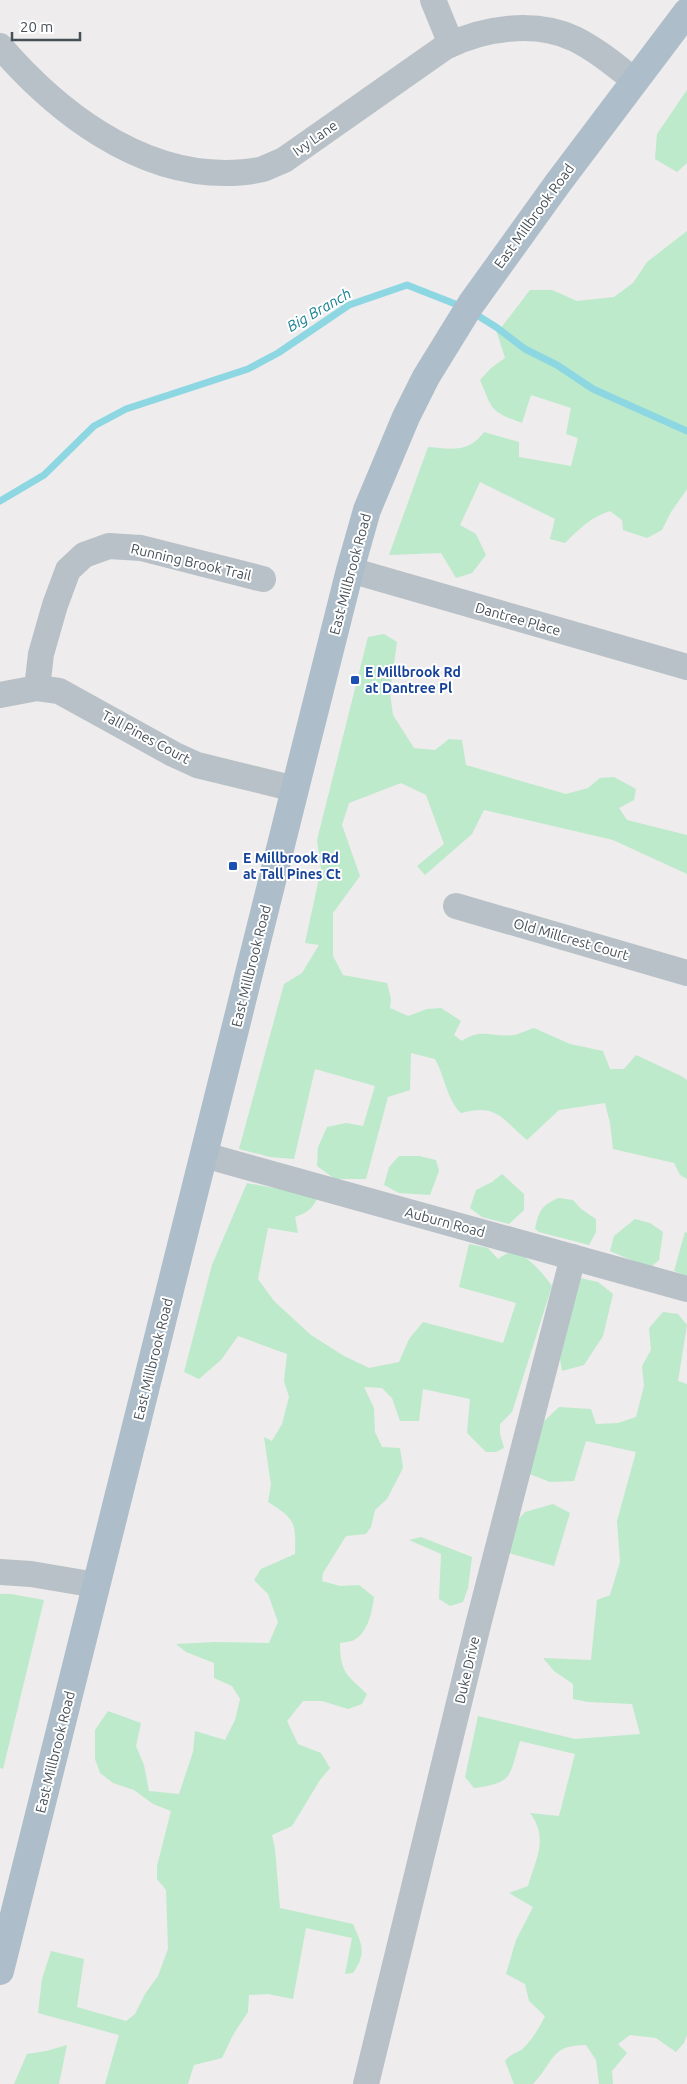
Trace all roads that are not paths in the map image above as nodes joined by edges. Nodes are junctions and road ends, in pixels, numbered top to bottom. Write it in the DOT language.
graph roads {
  1 [pos="433,0"];
  2 [pos="687,12"];
  3 [pos="450,44"];
  4 [pos="5,61"];
  5 [pos="635,81"];
  6 [pos="350,570"];
  7 [pos="263,579"];
  8 [pos="687,667"];
  9 [pos="37,688"];
  10 [pos="0,695"];
  11 [pos="294,789"];
  12 [pos="456,906"];
  13 [pos="687,972"];
  14 [pos="204,1155"];
  15 [pos="572,1256"];
  16 [pos="687,1289"];
  17 [pos="0,1572"];
  18 [pos="96,1586"];
  19 [pos="0,1971"];
  20 [pos="366,2084"];
  1 -- 3 [label="street"];
  2 -- 5 [label="main road, East Millbrook Road"];
  3 -- 4 [label="street, Ivy Lane"];
  3 -- 5 [label="street, Ivy Lane"];
  5 -- 6 [label="main road, East Millbrook Road"];
  6 -- 8 [label="street, Dantree Place"];
  6 -- 11 [label="main road, East Millbrook Road"];
  7 -- 9 [label="street, Running Brook Trail"];
  9 -- 10 [label="street, Tall Pines Court"];
  9 -- 11 [label="street, Tall Pines Court"];
  11 -- 14 [label="main road, East Millbrook Road"];
  12 -- 13 [label="street, Old Millcrest Court"];
  14 -- 15 [label="street, Auburn Road"];
  14 -- 18 [label="main road, East Millbrook Road"];
  15 -- 16 [label="street, Auburn Road"];
  15 -- 20 [label="street, Duke Drive"];
  17 -- 18 [label="street"];
  18 -- 19 [label="main road, East Millbrook Road"];
}
